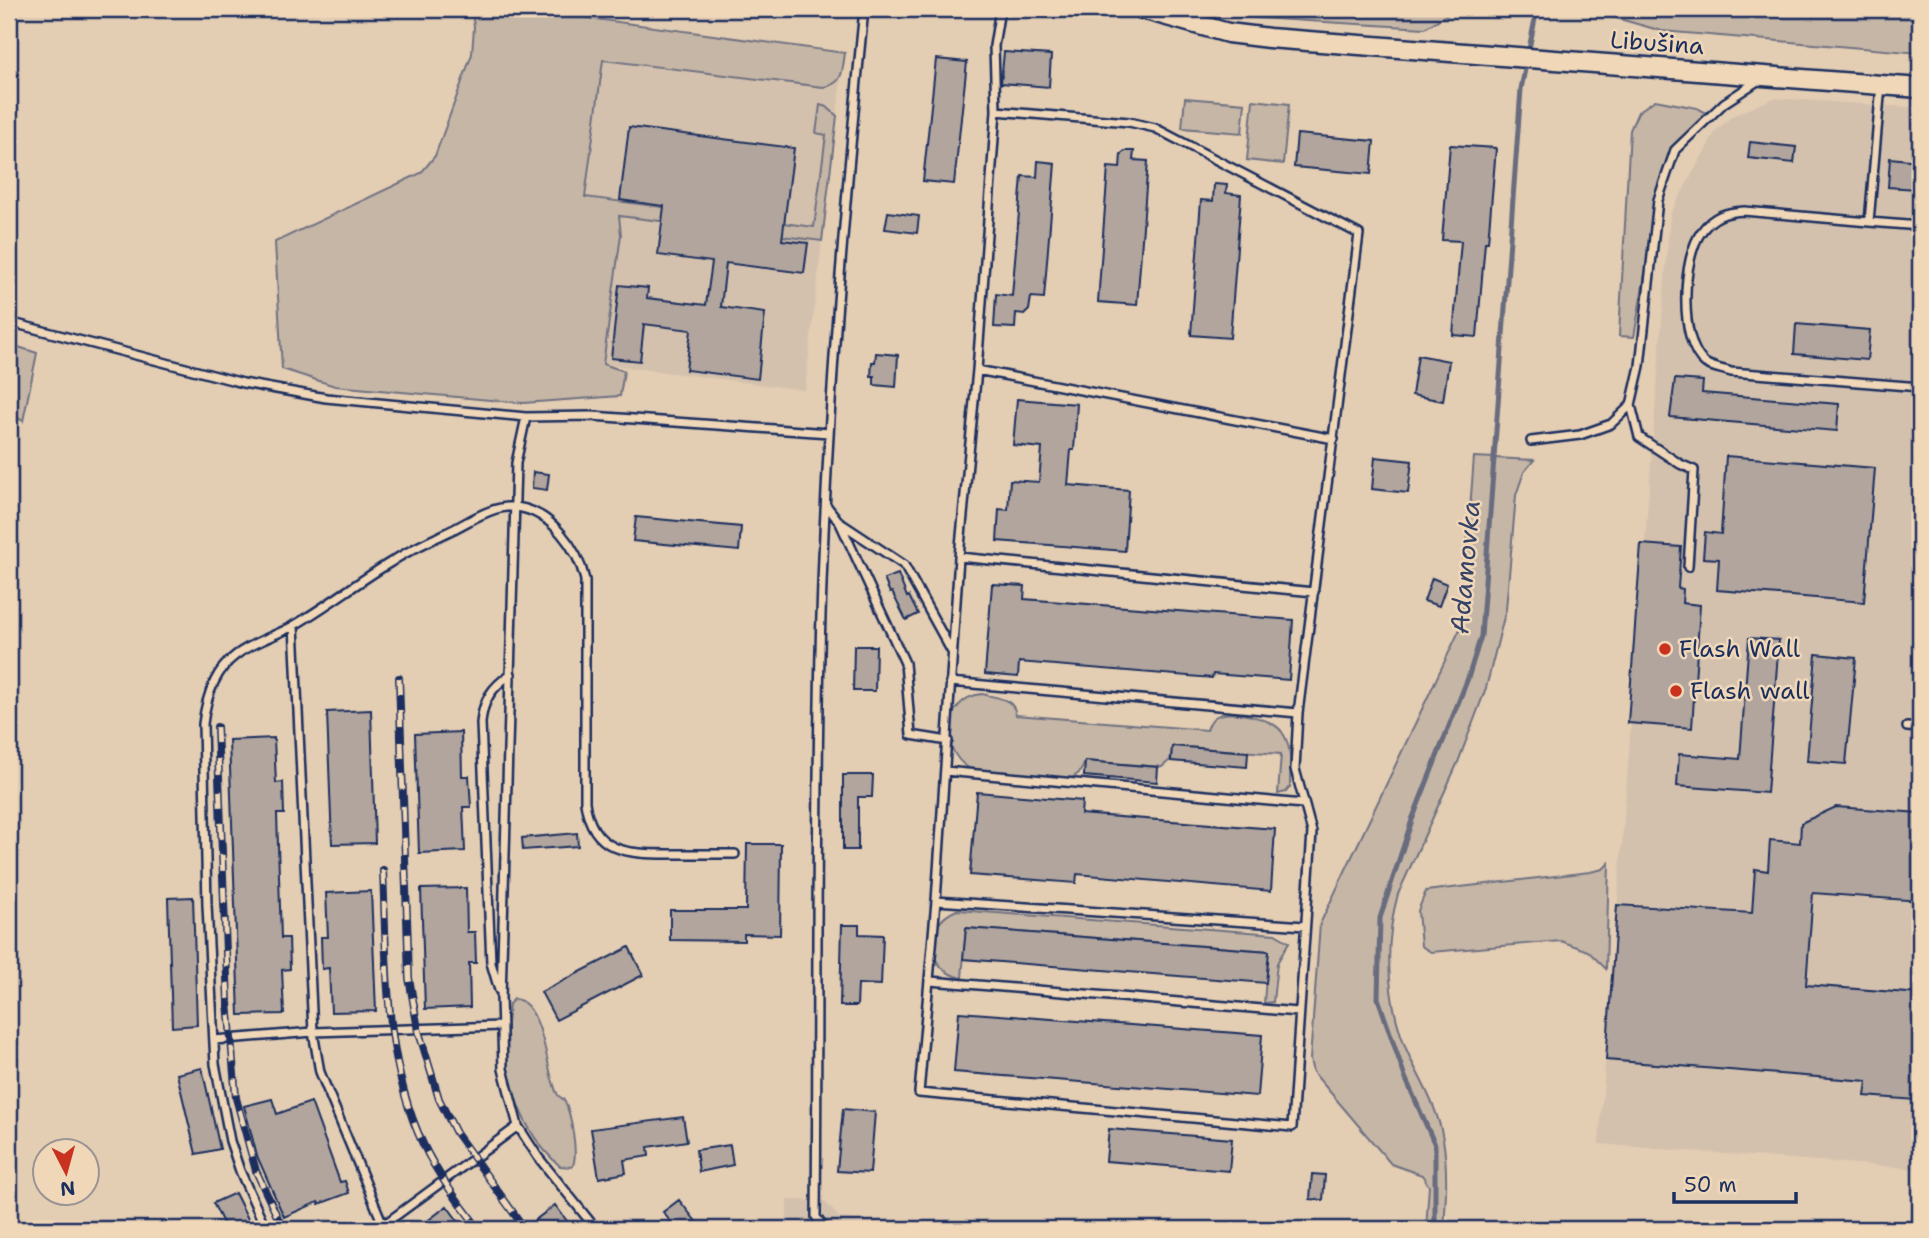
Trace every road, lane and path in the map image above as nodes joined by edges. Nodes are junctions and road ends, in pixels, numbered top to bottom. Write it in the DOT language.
graph roads {
  1 [pos="864,9"];
  2 [pos="1000,9"];
  3 [pos="1142,9"];
  4 [pos="1765,76"];
  5 [pos="1881,85"];
  6 [pos="1920,88"];
  7 [pos="996,111"];
  8 [pos="1870,222"];
  9 [pos="1920,226"];
  10 [pos="9,322"];
  11 [pos="977,370"];
  12 [pos="1920,387"];
  13 [pos="1631,405"];
  14 [pos="526,417"];
  15 [pos="829,433"];
  16 [pos="1334,439"];
  17 [pos="1531,441"];
  18 [pos="826,505"];
  19 [pos="516,507"];
  20 [pos="840,523"];
  21 [pos="959,557"];
  22 [pos="1688,567"];
  23 [pos="1314,592"];
  24 [pos="294,625"];
  25 [pos="952,652"];
  26 [pos="511,674"];
  27 [pos="950,682"];
  28 [pos="1298,713"];
  29 [pos="1907,727"];
  30 [pos="1920,728"];
  31 [pos="948,741"];
  32 [pos="945,771"];
  33 [pos="1303,804"];
  34 [pos="735,854"];
  35 [pos="936,901"];
  36 [pos="1305,926"];
  37 [pos="930,981"];
  38 [pos="501,997"];
  39 [pos="1298,1012"];
  40 [pos="502,1026"];
  41 [pos="313,1032"];
  42 [pos="214,1041"];
  43 [pos="519,1126"];
  44 [pos="382,1228"];
  45 [pos="266,1229"];
  46 [pos="596,1229"];
  47 [pos="825,1229"];
  1 -- 15 [label="lane"];
  2 -- 7 [label="lane"];
  3 -- 4 [label="street, Libušina"];
  4 -- 5 [label="street, Libušina"];
  4 -- 13 [label="lane"];
  5 -- 6 [label="street, Libušina"];
  5 -- 8 [label="lane"];
  7 -- 11 [label="lane"];
  7 -- 16 [label="lane"];
  8 -- 9 [label="lane"];
  8 -- 12 [label="lane"];
  10 -- 14 [label="lane"];
  11 -- 16 [label="lane"];
  11 -- 21 [label="lane"];
  13 -- 17 [label="lane"];
  13 -- 22 [label="lane"];
  14 -- 15 [label="lane"];
  14 -- 19 [label="lane"];
  15 -- 18 [label="lane"];
  16 -- 23 [label="lane"];
  18 -- 20 [label="lane"];
  18 -- 47 [label="lane"];
  19 -- 24 [label="lane"];
  19 -- 26 [label="lane"];
  19 -- 34 [label="lane"];
  20 -- 25 [label="lane"];
  20 -- 31 [label="lane"];
  21 -- 23 [label="lane"];
  21 -- 25 [label="lane"];
  23 -- 28 [label="lane"];
  24 -- 41 [label="lane"];
  24 -- 42 [label="lane"];
  25 -- 27 [label="lane"];
  26 -- 38 [label="lane"];
  26 -- 38 [label="lane"];
  27 -- 28 [label="lane"];
  27 -- 31 [label="lane"];
  28 -- 33 [label="lane"];
  29 -- 30 [label="lane"];
  31 -- 32 [label="lane"];
  32 -- 33 [label="lane"];
  32 -- 35 [label="lane"];
  33 -- 36 [label="lane"];
  35 -- 36 [label="lane"];
  35 -- 37 [label="lane"];
  36 -- 39 [label="lane"];
  37 -- 39 [label="lane"];
  37 -- 39 [label="lane"];
  38 -- 40 [label="lane"];
  40 -- 41 [label="lane"];
  40 -- 43 [label="lane"];
  41 -- 42 [label="lane"];
  41 -- 44 [label="lane"];
  42 -- 45 [label="lane"];
  43 -- 44 [label="lane"];
  43 -- 46 [label="lane"];
}
